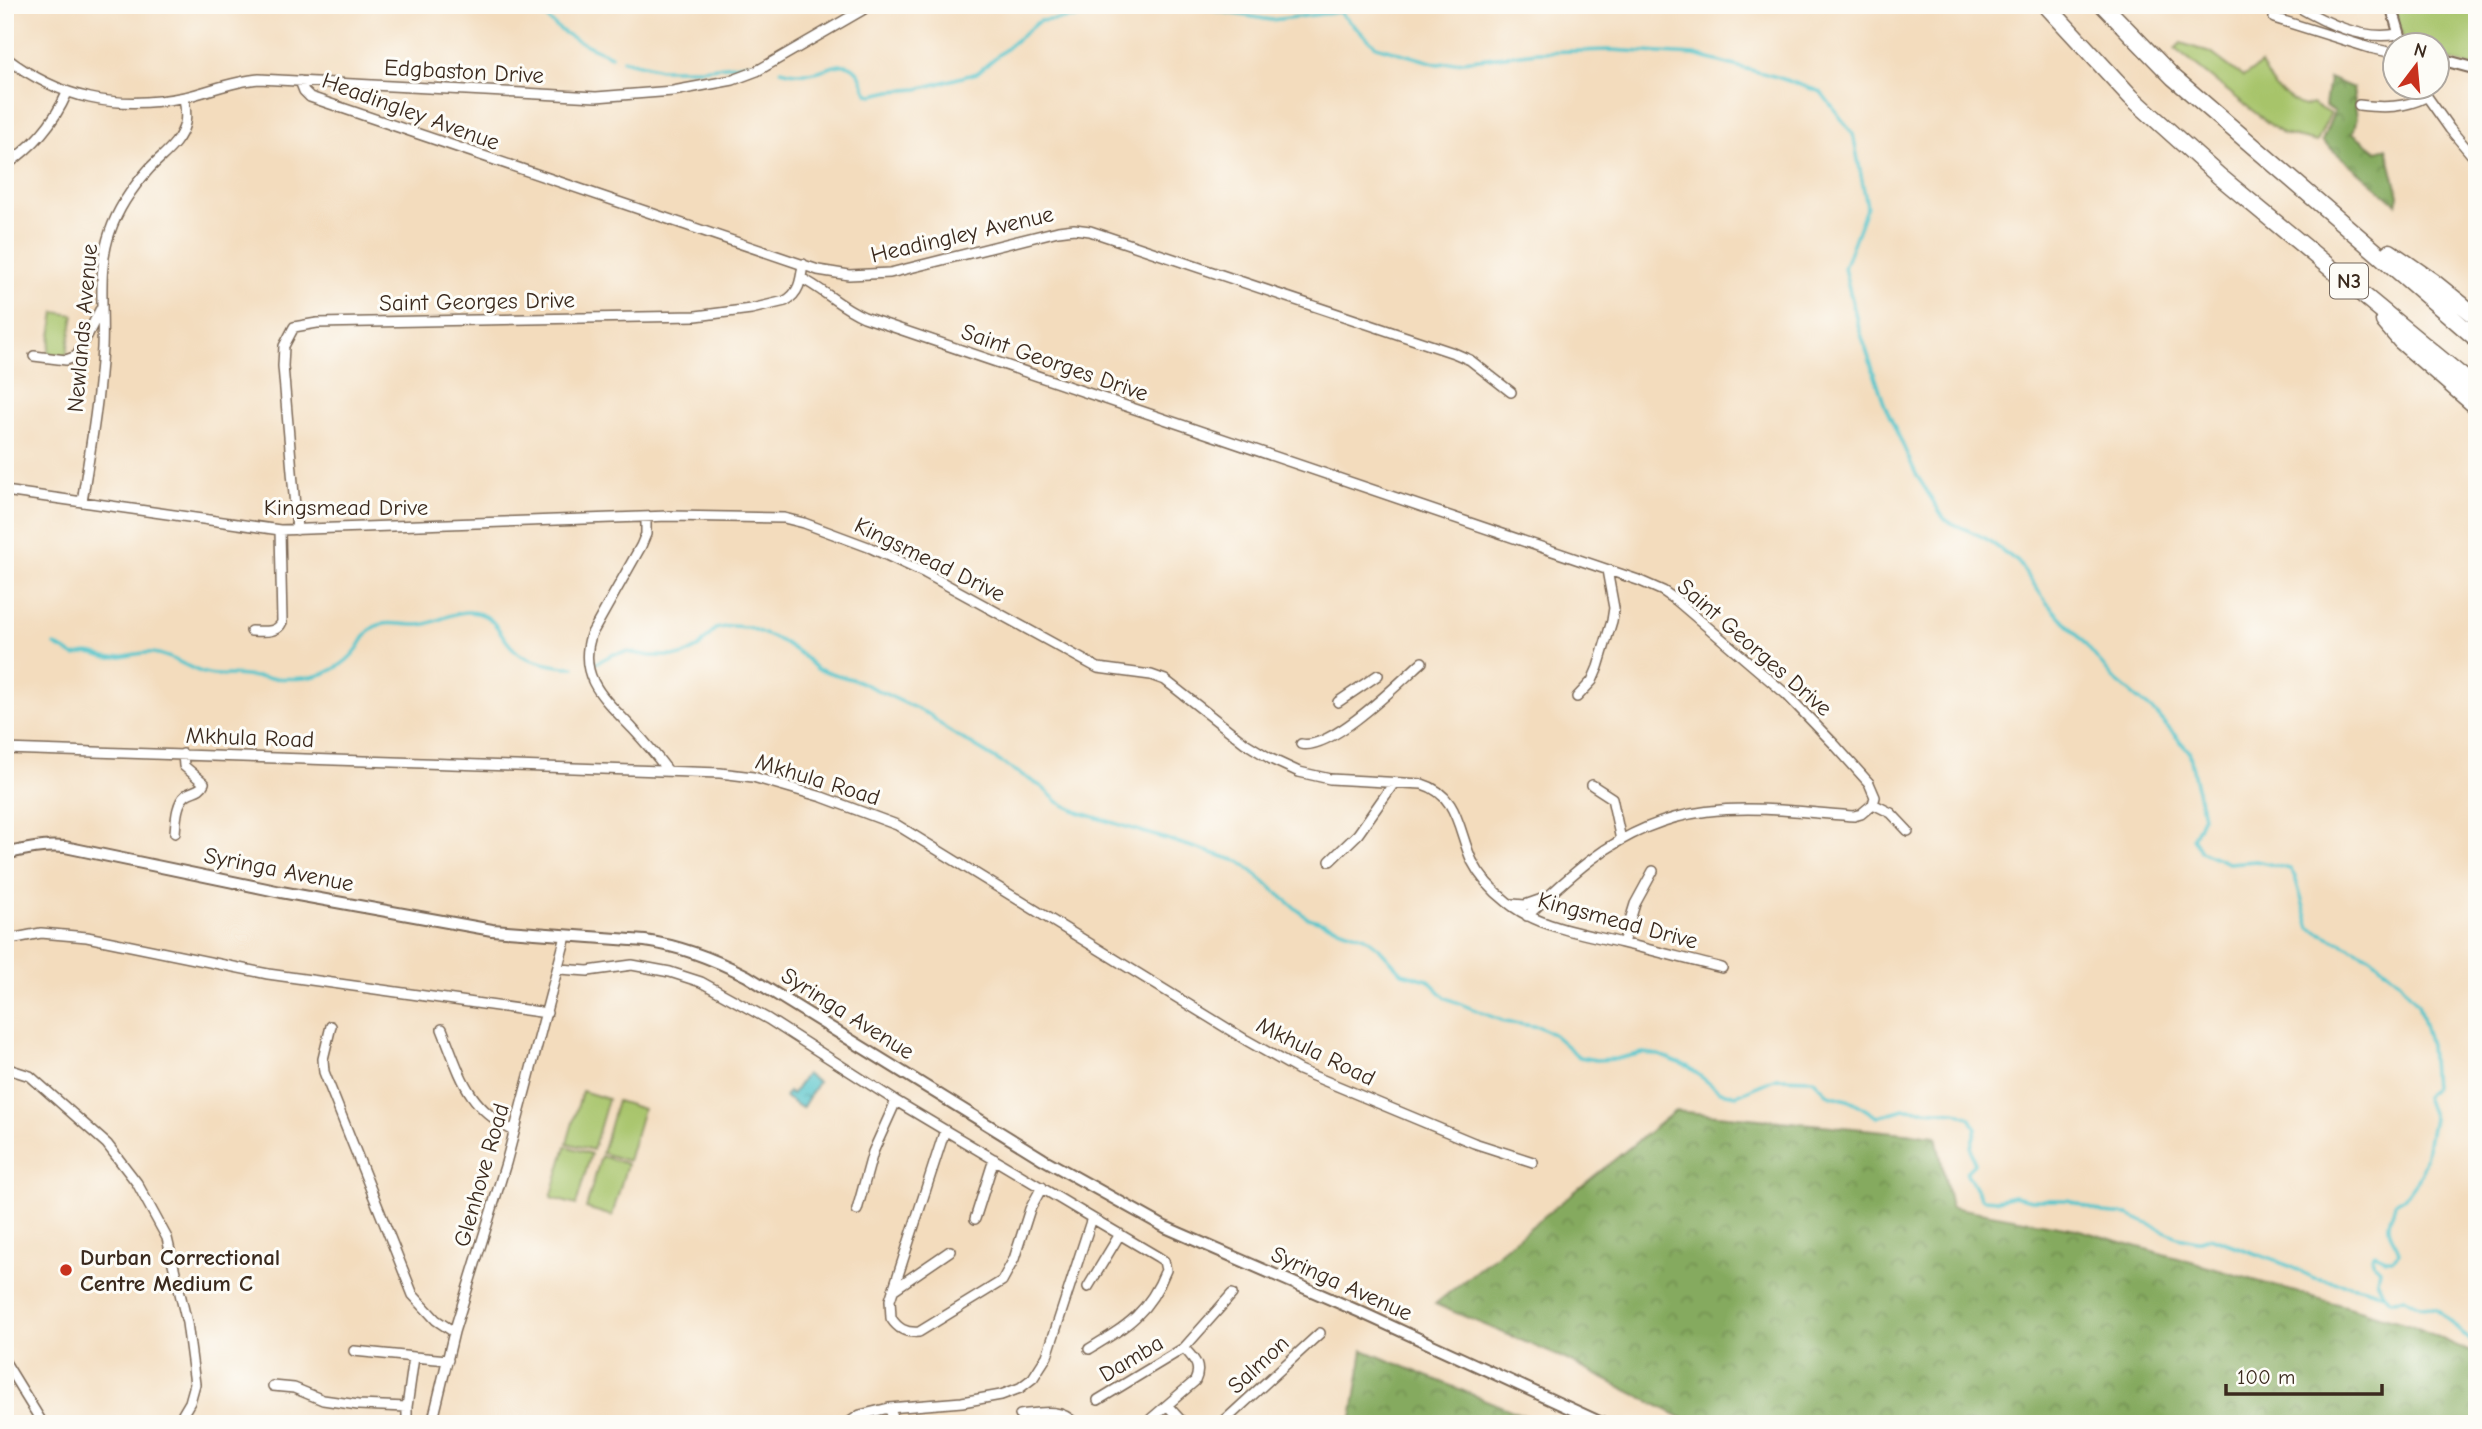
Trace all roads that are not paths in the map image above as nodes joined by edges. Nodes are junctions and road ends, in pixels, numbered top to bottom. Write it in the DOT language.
graph roads {
  1 [pos="872,5"];
  2 [pos="2046,5"];
  3 [pos="2103,5"];
  4 [pos="2295,5"];
  5 [pos="2390,5"];
  6 [pos="2274,18"];
  7 [pos="2398,32"];
  8 [pos="2380,36"];
  9 [pos="2380,50"];
  10 [pos="5,57"];
  11 [pos="2450,62"];
  12 [pos="2477,69"];
  13 [pos="300,81"];
  14 [pos="67,93"];
  15 [pos="184,97"];
  16 [pos="2415,102"];
  17 [pos="2430,102"];
  18 [pos="2359,106"];
  19 [pos="2477,161"];
  20 [pos="5,166"];
  21 [pos="2335,216"];
  22 [pos="803,264"];
  23 [pos="801,278"];
  24 [pos="2345,278"];
  25 [pos="102,306"];
  26 [pos="2477,317"];
  27 [pos="2477,339"];
  28 [pos="34,356"];
  29 [pos="2477,389"];
  30 [pos="1511,392"];
  31 [pos="2477,407"];
  32 [pos="5,491"];
  33 [pos="82,502"];
  34 [pos="646,517"];
  35 [pos="280,530"];
  36 [pos="297,530"];
  37 [pos="1607,570"];
  38 [pos="251,631"];
  39 [pos="1422,662"];
  40 [pos="1378,675"];
  41 [pos="1577,697"];
  42 [pos="1338,702"];
  43 [pos="1301,744"];
  44 [pos="5,749"];
  45 [pos="183,754"];
  46 [pos="668,771"];
  47 [pos="1394,783"];
  48 [pos="1592,785"];
  49 [pos="1873,804"];
  50 [pos="1909,831"];
  51 [pos="175,833"];
  52 [pos="1621,840"];
  53 [pos="5,855"];
  54 [pos="1330,861"];
  55 [pos="1653,871"];
  56 [pos="1550,895"];
  57 [pos="1505,901"];
  58 [pos="1527,916"];
  59 [pos="1560,928"];
  60 [pos="566,936"];
  61 [pos="5,940"];
  62 [pos="1623,943"];
  63 [pos="1722,968"];
  64 [pos="559,969"];
  65 [pos="547,1013"];
  66 [pos="331,1026"];
  67 [pos="442,1029"];
  68 [pos="5,1068"];
  69 [pos="895,1101"];
  70 [pos="945,1130"];
  71 [pos="514,1131"];
  72 [pos="994,1158"];
  73 [pos="1533,1162"];
  74 [pos="1042,1187"];
  75 [pos="857,1210"];
  76 [pos="1092,1218"];
  77 [pos="975,1219"];
  78 [pos="1120,1234"];
  79 [pos="950,1251"];
  80 [pos="1088,1287"];
  81 [pos="893,1290"];
  82 [pos="1232,1294"];
  83 [pos="454,1332"];
  84 [pos="1320,1332"];
  85 [pos="1184,1348"];
  86 [pos="1089,1349"];
  87 [pos="354,1352"];
  88 [pos="414,1357"];
  89 [pos="448,1360"];
  90 [pos="5,1363"];
  91 [pos="272,1386"];
  92 [pos="1098,1400"];
  93 [pos="1167,1405"];
  94 [pos="407,1407"];
  95 [pos="889,1408"];
  96 [pos="1020,1415"];
  97 [pos="43,1424"];
  98 [pos="177,1424"];
  99 [pos="407,1424"];
  100 [pos="432,1424"];
  101 [pos="847,1424"];
  102 [pos="896,1424"];
  103 [pos="1075,1424"];
  104 [pos="1145,1424"];
  105 [pos="1184,1424"];
  106 [pos="1221,1424"];
  107 [pos="1604,1424"];
  1 -- 13 [label="street, Edgbaston Drive"];
  2 -- 24 [label="highway, N3"];
  3 -- 21 [label="highway, N3"];
  4 -- 8 [label="street"];
  5 -- 7 [label="street"];
  6 -- 9 [label="street"];
  10 -- 14 [label="street, Edgbaston Drive"];
  11 -- 12 [label="street"];
  13 -- 15 [label="street, Edgbaston Drive"];
  13 -- 22 [label="street, Headingley Avenue"];
  14 -- 15 [label="street, Edgbaston Drive"];
  14 -- 20 [label="street"];
  15 -- 25 [label="street, Newlands Avenue"];
  16 -- 18 [label="street"];
  17 -- 19 [label="street"];
  21 -- 26 [label="highway"];
  21 -- 27 [label="highway, N3"];
  22 -- 23 [label="street"];
  22 -- 30 [label="street, Headingley Avenue"];
  23 -- 36 [label="street, Saint Georges Drive"];
  23 -- 37 [label="street, Saint Georges Drive"];
  24 -- 29 [label="highway, N3"];
  24 -- 31 [label="highway"];
  25 -- 28 [label="street"];
  25 -- 33 [label="street, Newlands Avenue"];
  32 -- 33 [label="street, Kingsmead Drive"];
  33 -- 35 [label="street, Kingsmead Drive"];
  34 -- 36 [label="street, Kingsmead Drive"];
  34 -- 46 [label="street"];
  34 -- 47 [label="street, Kingsmead Drive"];
  35 -- 36 [label="street, Kingsmead Drive"];
  35 -- 38 [label="street"];
  37 -- 41 [label="street"];
  37 -- 49 [label="street, Saint Georges Drive"];
  39 -- 43 [label="street"];
  40 -- 42 [label="street"];
  44 -- 45 [label="street, Mkhula Road"];
  45 -- 46 [label="street, Mkhula Road"];
  45 -- 51 [label="street"];
  46 -- 73 [label="street, Mkhula Road"];
  47 -- 54 [label="street"];
  47 -- 57 [label="street, Kingsmead Drive"];
  48 -- 52 [label="street"];
  49 -- 50 [label="street"];
  49 -- 52 [label="street"];
  52 -- 56 [label="street"];
  53 -- 60 [label="street, Syringa Avenue"];
  55 -- 62 [label="street"];
  56 -- 57 [label="street"];
  56 -- 58 [label="street"];
  56 -- 59 [label="street"];
  57 -- 58 [label="street, Kingsmead Drive"];
  58 -- 59 [label="street, Kingsmead Drive"];
  59 -- 62 [label="street, Kingsmead Drive"];
  60 -- 64 [label="street, Glenhove Road"];
  60 -- 107 [label="street, Syringa Avenue"];
  61 -- 65 [label="street"];
  62 -- 63 [label="street, Kingsmead Drive"];
  64 -- 65 [label="street, Glenhove Road"];
  64 -- 69 [label="street"];
  65 -- 71 [label="street, Glenhove Road"];
  66 -- 83 [label="street"];
  67 -- 71 [label="street"];
  68 -- 98 [label="street"];
  69 -- 70 [label="street"];
  69 -- 75 [label="street"];
  70 -- 72 [label="street"];
  70 -- 81 [label="street"];
  71 -- 83 [label="street, Glenhove Road"];
  72 -- 74 [label="street"];
  72 -- 77 [label="street"];
  74 -- 76 [label="street"];
  74 -- 81 [label="street"];
  76 -- 78 [label="street"];
  76 -- 95 [label="street"];
  78 -- 80 [label="street"];
  78 -- 86 [label="street"];
  79 -- 81 [label="street"];
  82 -- 85 [label="street, Damba"];
  83 -- 89 [label="street, Glenhove Road"];
  84 -- 106 [label="street, Salmon"];
  85 -- 92 [label="street, Damba"];
  85 -- 93 [label="street, Damba"];
  87 -- 88 [label="street"];
  88 -- 89 [label="street"];
  88 -- 94 [label="street"];
  89 -- 100 [label="street, Glenhove Road"];
  90 -- 97 [label="street"];
  91 -- 94 [label="street"];
  93 -- 104 [label="street, Damba"];
  93 -- 105 [label="street"];
  94 -- 99 [label="street"];
  95 -- 101 [label="street"];
  95 -- 102 [label="street"];
  96 -- 103 [label="street"];
}
